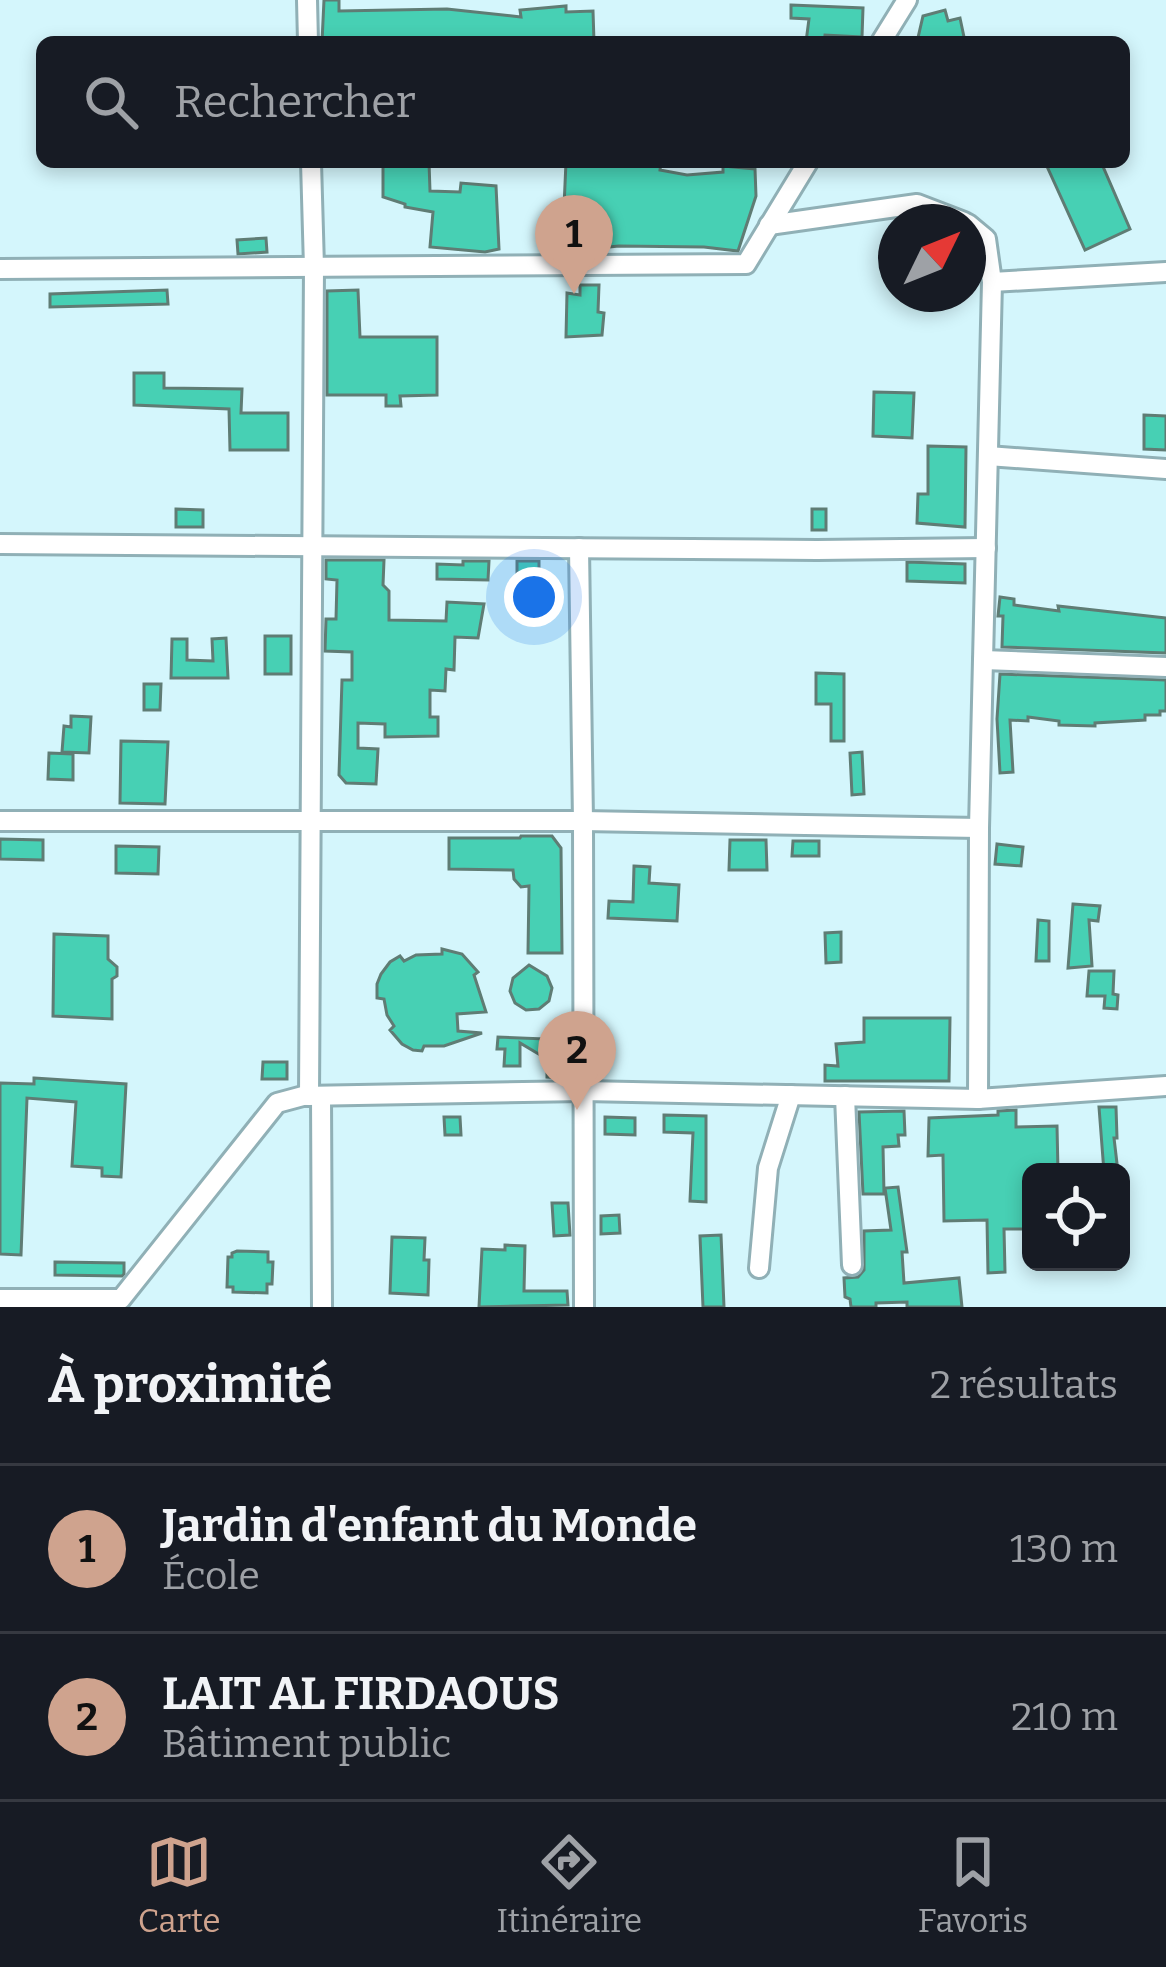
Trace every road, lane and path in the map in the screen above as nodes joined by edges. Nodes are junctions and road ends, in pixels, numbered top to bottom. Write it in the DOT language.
graph roads {
  1 [pos="307,0"];
  2 [pos="907,0"];
  3 [pos="308,36"];
  4 [pos="885,36"];
  5 [pos="311,168"];
  6 [pos="804,168"];
  7 [pos="878,210"];
  8 [pos="769,225"];
  9 [pos="986,238"];
  10 [pos="314,267"];
  11 [pos="0,269"];
  12 [pos="1166,272"];
  13 [pos="992,282"];
  14 [pos="988,456"];
  15 [pos="1166,470"];
  16 [pos="0,544"];
  17 [pos="312,546"];
  18 [pos="579,548"];
  19 [pos="986,548"];
  20 [pos="983,661"];
  21 [pos="1166,667"];
  22 [pos="0,820"];
  23 [pos="311,821"];
  24 [pos="584,821"];
  25 [pos="980,828"];
  26 [pos="1166,1086"];
  27 [pos="584,1091"];
  28 [pos="791,1095"];
  29 [pos="315,1096"];
  30 [pos="845,1096"];
  31 [pos="978,1099"];
  32 [pos="852,1265"];
  33 [pos="759,1268"];
  34 [pos="0,1299"];
  35 [pos="121,1303"];
  36 [pos="322,1307"];
  37 [pos="584,1307"];
  1 -- 3 [label="street"];
  2 -- 4 [label="street"];
  5 -- 10 [label="street"];
  6 -- 8 [label="street"];
  7 -- 8 [label="street"];
  8 -- 10 [label="street"];
  9 -- 13 [label="street"];
  10 -- 11 [label="street"];
  10 -- 17 [label="street"];
  12 -- 13 [label="street"];
  13 -- 14 [label="street"];
  14 -- 15 [label="street"];
  14 -- 19 [label="street"];
  16 -- 17 [label="street"];
  17 -- 18 [label="street"];
  17 -- 23 [label="street"];
  18 -- 19 [label="street"];
  18 -- 24 [label="street"];
  19 -- 20 [label="street"];
  20 -- 21 [label="street"];
  20 -- 25 [label="street"];
  22 -- 23 [label="street"];
  23 -- 24 [label="street"];
  23 -- 29 [label="street"];
  24 -- 25 [label="street"];
  24 -- 27 [label="street"];
  25 -- 31 [label="street"];
  26 -- 31 [label="street"];
  27 -- 28 [label="street"];
  27 -- 29 [label="street"];
  27 -- 37 [label="street"];
  28 -- 30 [label="street"];
  28 -- 33 [label="street"];
  29 -- 35 [label="street"];
  29 -- 36 [label="street"];
  30 -- 31 [label="street"];
  30 -- 32 [label="street"];
  34 -- 35 [label="street"];
}
